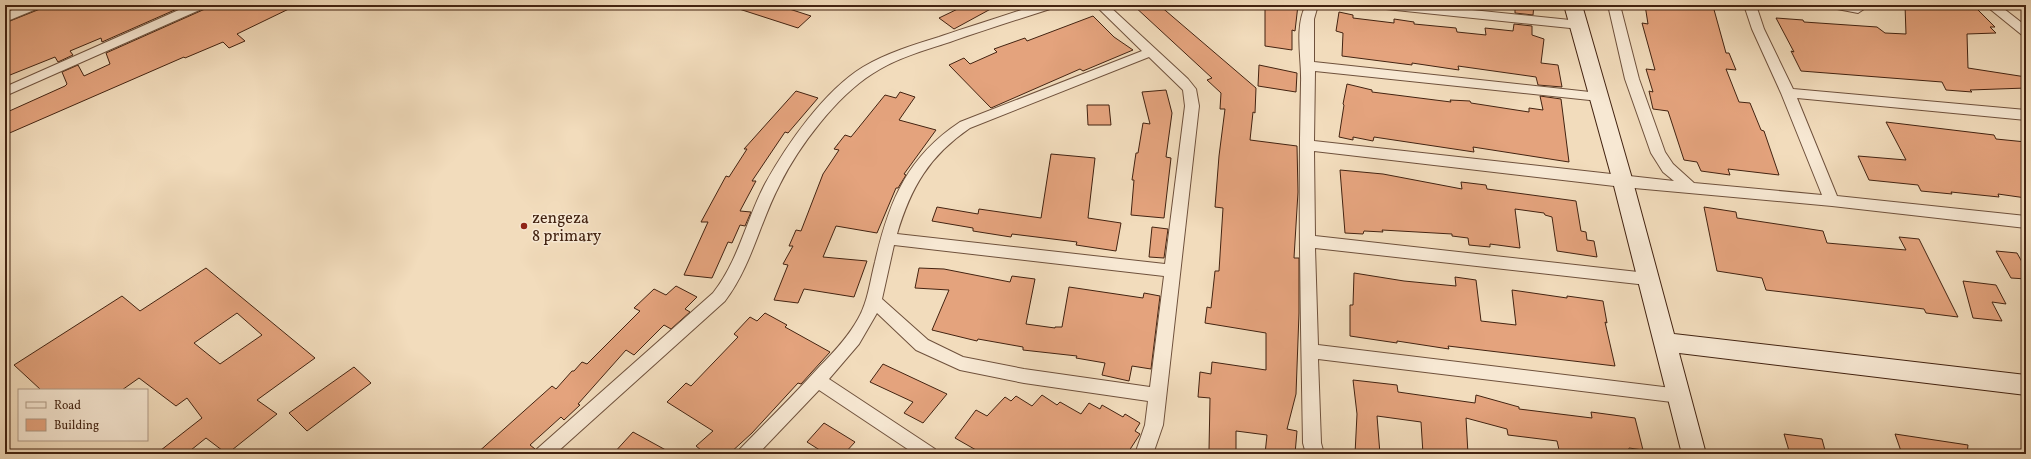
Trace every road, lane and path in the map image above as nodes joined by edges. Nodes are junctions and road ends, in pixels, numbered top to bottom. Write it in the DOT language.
graph roads {
  1 [pos="35,5"];
  2 [pos="200,5"];
  3 [pos="1049,5"];
  4 [pos="1101,5"];
  5 [pos="1312,5"];
  6 [pos="1386,5"];
  7 [pos="1573,5"];
  8 [pos="1614,5"];
  9 [pos="1750,5"];
  10 [pos="1836,5"];
  11 [pos="1991,5"];
  12 [pos="1858,9"];
  13 [pos="5,18"];
  14 [pos="1580,25"];
  15 [pos="2026,32"];
  16 [pos="1151,52"];
  17 [pos="1309,66"];
  18 [pos="5,92"];
  19 [pos="1788,93"];
  20 [pos="1599,98"];
  21 [pos="2026,116"];
  22 [pos="1306,146"];
  23 [pos="1623,182"];
  24 [pos="1689,187"];
  25 [pos="1832,201"];
  26 [pos="2026,222"];
  27 [pos="888,239"];
  28 [pos="1307,241"];
  29 [pos="1172,271"];
  30 [pos="1647,280"];
  31 [pos="874,300"];
  32 [pos="1666,342"];
  33 [pos="1309,351"];
  34 [pos="818,381"];
  35 [pos="2026,385"];
  36 [pos="1157,395"];
  37 [pos="1680,396"];
  38 [pos="543,454"];
  39 [pos="746,454"];
  40 [pos="929,454"];
  41 [pos="1144,454"];
  42 [pos="1315,454"];
  43 [pos="1694,454"];
  1 -- 13 [label="street"];
  2 -- 18 [label="street"];
  3 -- 38 [label="street"];
  4 -- 16 [label="street"];
  5 -- 17 [label="street"];
  6 -- 14 [label="street"];
  7 -- 14 [label="street"];
  8 -- 24 [label="street"];
  9 -- 19 [label="street"];
  10 -- 12 [label="street"];
  11 -- 15 [label="street"];
  14 -- 20 [label="street"];
  16 -- 27 [label="street"];
  16 -- 29 [label="street"];
  17 -- 20 [label="street"];
  17 -- 22 [label="street"];
  19 -- 21 [label="street"];
  19 -- 25 [label="street"];
  20 -- 23 [label="street"];
  22 -- 23 [label="street"];
  22 -- 28 [label="street"];
  23 -- 24 [label="street"];
  23 -- 30 [label="street"];
  24 -- 25 [label="street"];
  25 -- 26 [label="street"];
  27 -- 29 [label="street"];
  27 -- 31 [label="street"];
  28 -- 30 [label="street"];
  28 -- 33 [label="street"];
  29 -- 36 [label="street"];
  30 -- 32 [label="street"];
  31 -- 34 [label="street"];
  31 -- 36 [label="street"];
  32 -- 35 [label="street"];
  32 -- 37 [label="street"];
  33 -- 37 [label="street"];
  33 -- 42 [label="street"];
  34 -- 39 [label="street"];
  34 -- 40 [label="street"];
  36 -- 41 [label="street"];
  37 -- 43 [label="street"];
}
